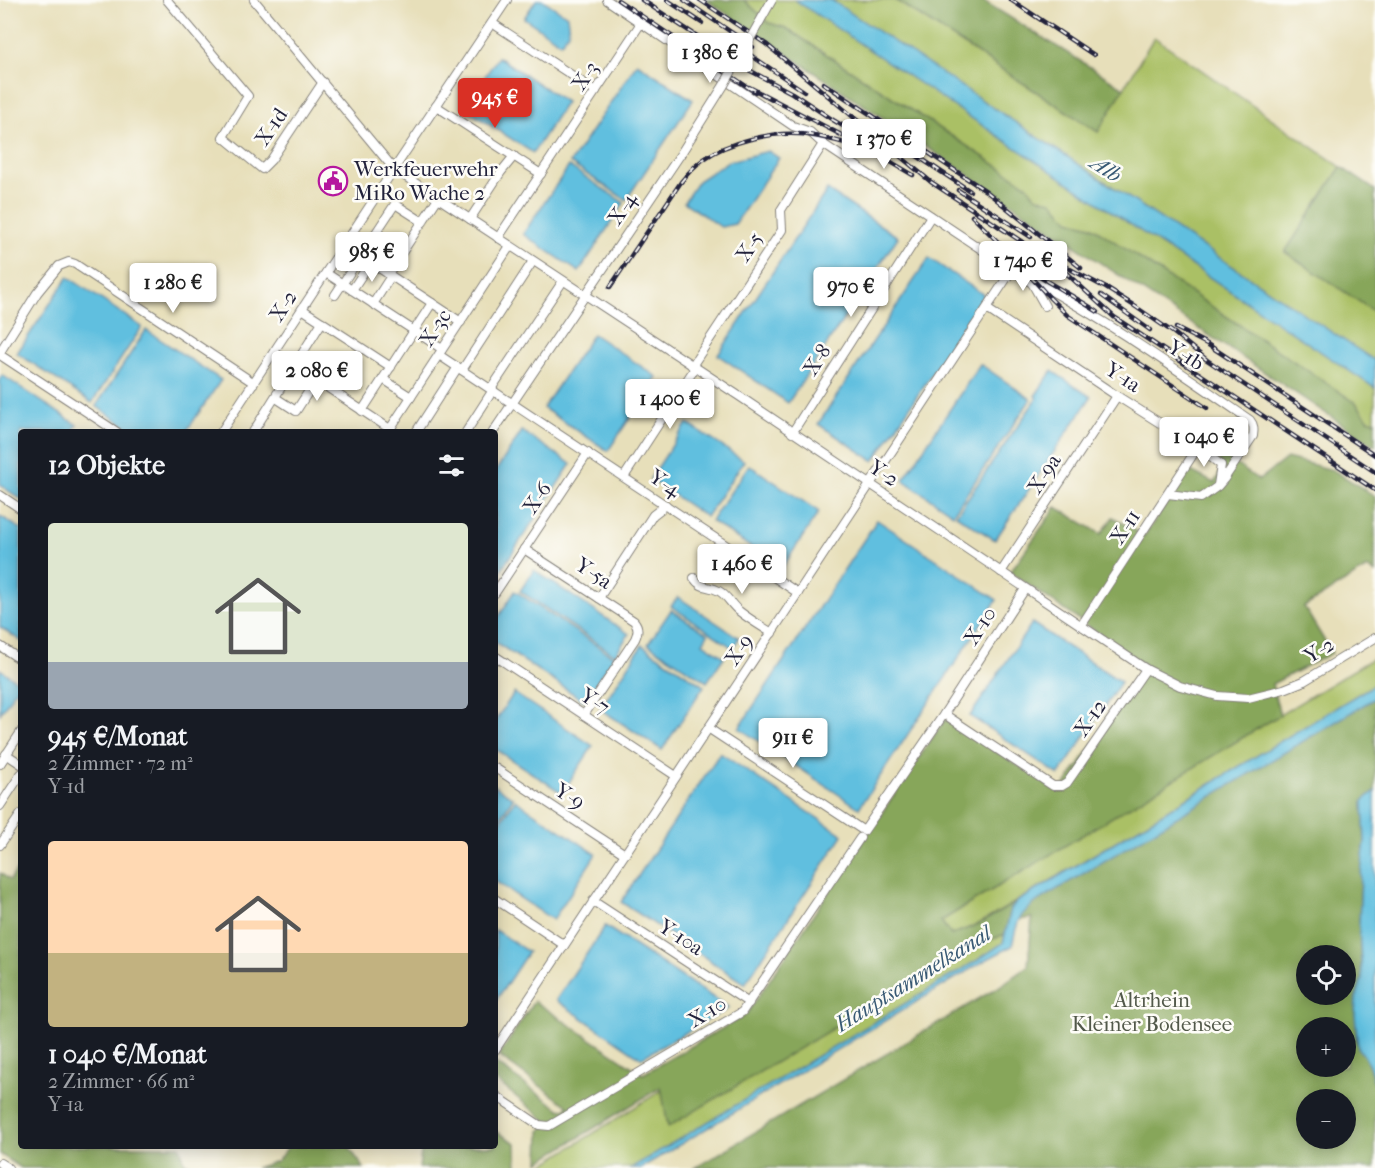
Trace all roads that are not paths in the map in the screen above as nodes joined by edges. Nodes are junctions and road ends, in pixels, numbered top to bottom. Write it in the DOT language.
graph roads {
  1 [pos="167,0"];
  2 [pos="254,0"];
  3 [pos="507,0"];
  4 [pos="607,0"];
  5 [pos="772,0"];
  6 [pos="492,23"];
  7 [pos="641,23"];
  8 [pos="322,82"];
  9 [pos="596,91"];
  10 [pos="436,106"];
  11 [pos="823,144"];
  12 [pos="514,156"];
  13 [pos="394,169"];
  14 [pos="541,174"];
  15 [pos="438,198"];
  16 [pos="931,216"];
  17 [pos="470,219"];
  18 [pos="423,222"];
  19 [pos="498,238"];
  20 [pos="370,242"];
  21 [pos="510,246"];
  22 [pos="379,249"];
  23 [pos="397,261"];
  24 [pos="533,261"];
  25 [pos="370,262"];
  26 [pos="1012,270"];
  27 [pos="326,273"];
  28 [pos="390,275"];
  29 [pos="562,281"];
  30 [pos="1032,283"];
  31 [pos="342,284"];
  32 [pos="352,290"];
  33 [pos="335,295"];
  34 [pos="585,296"];
  35 [pos="432,303"];
  36 [pos="373,304"];
  37 [pos="1045,306"];
  38 [pos="302,309"];
  39 [pos="987,309"];
  40 [pos="322,322"];
  41 [pos="461,322"];
  42 [pos="414,331"];
  43 [pos="274,352"];
  44 [pos="441,352"];
  45 [pos="0,354"];
  46 [pos="294,365"];
  47 [pos="391,367"];
  48 [pos="693,367"];
  49 [pos="460,369"];
  50 [pos="383,379"];
  51 [pos="316,380"];
  52 [pos="254,383"];
  53 [pos="492,390"];
  54 [pos="1117,396"];
  55 [pos="411,397"];
  56 [pos="276,398"];
  57 [pos="512,403"];
  58 [pos="362,411"];
  59 [pos="381,423"];
  60 [pos="112,429"];
  61 [pos="222,429"];
  62 [pos="255,429"];
  63 [pos="378,429"];
  64 [pos="389,429"];
  65 [pos="393,429"];
  66 [pos="418,429"];
  67 [pos="468,429"];
  68 [pos="495,429"];
  69 [pos="792,433"];
  70 [pos="1198,447"];
  71 [pos="588,453"];
  72 [pos="624,477"];
  73 [pos="870,485"];
  74 [pos="1218,486"];
  75 [pos="1168,494"];
  76 [pos="0,495"];
  77 [pos="666,505"];
  78 [pos="18,507"];
  79 [pos="524,549"];
  80 [pos="1001,572"];
  81 [pos="694,578"];
  82 [pos="498,588"];
  83 [pos="1025,589"];
  84 [pos="798,593"];
  85 [pos="599,598"];
  86 [pos="1081,626"];
  87 [pos="772,633"];
  88 [pos="1375,638"];
  89 [pos="0,646"];
  90 [pos="18,658"];
  91 [pos="498,658"];
  92 [pos="1146,669"];
  93 [pos="944,714"];
  94 [pos="584,715"];
  95 [pos="708,728"];
  96 [pos="18,736"];
  97 [pos="6,754"];
  98 [pos="18,762"];
  99 [pos="0,764"];
  100 [pos="498,770"];
  101 [pos="676,776"];
  102 [pos="18,779"];
  103 [pos="0,806"];
  104 [pos="18,818"];
  105 [pos="862,835"];
  106 [pos="0,845"];
  107 [pos="625,854"];
  108 [pos="498,901"];
  109 [pos="593,901"];
  110 [pos="564,945"];
  111 [pos="749,1004"];
  112 [pos="498,1044"];
  113 [pos="498,1097"];
  114 [pos="0,1163"];
  115 [pos="8,1168"];
  1 -- 8 [label="street, X-1d"];
  2 -- 8 [label="street"];
  3 -- 6 [label="street, X-2"];
  4 -- 7 [label="street, Y-1b"];
  5 -- 34 [label="street, X-4, bridge"];
  6 -- 9 [label="street"];
  6 -- 10 [label="street, X-2"];
  7 -- 9 [label="street, X-3"];
  7 -- 11 [label="street, Y-1b"];
  8 -- 13 [label="street"];
  9 -- 14 [label="street, X-3"];
  10 -- 12 [label="street"];
  10 -- 13 [label="street, X-2"];
  11 -- 16 [label="street, Y-1b"];
  11 -- 48 [label="street, X-5"];
  12 -- 14 [label="street"];
  12 -- 17 [label="street"];
  13 -- 15 [label="street, Y-2"];
  13 -- 27 [label="street, X-2"];
  14 -- 19 [label="street, X-3"];
  15 -- 17 [label="street, Y-2"];
  15 -- 18 [label="street"];
  16 -- 26 [label="street, Y-1b"];
  16 -- 69 [label="street, X-8"];
  17 -- 19 [label="street, Y-2"];
  18 -- 20 [label="street"];
  18 -- 23 [label="street"];
  19 -- 21 [label="street, Y-2"];
  20 -- 22 [label="street"];
  20 -- 31 [label="street"];
  21 -- 24 [label="street, Y-2"];
  21 -- 41 [label="street, X-3c"];
  22 -- 23 [label="street"];
  22 -- 25 [label="street"];
  23 -- 28 [label="street"];
  24 -- 29 [label="street, Y-2"];
  24 -- 49 [label="street"];
  25 -- 28 [label="street"];
  25 -- 32 [label="street"];
  26 -- 30 [label="street, Y-1b"];
  26 -- 39 [label="street, X-9"];
  27 -- 31 [label="street, Y-4"];
  27 -- 38 [label="street, X-2"];
  28 -- 35 [label="street"];
  28 -- 36 [label="street"];
  29 -- 34 [label="street, Y-2"];
  29 -- 53 [label="street"];
  30 -- 37 [label="street, Y-1b"];
  30 -- 74 [label="street, Y-1b"];
  31 -- 32 [label="street, Y-4"];
  31 -- 33 [label="street"];
  32 -- 36 [label="street, Y-4"];
  34 -- 48 [label="street, Y-2"];
  34 -- 57 [label="street, X-4"];
  35 -- 41 [label="street"];
  35 -- 42 [label="street"];
  36 -- 42 [label="street, Y-4"];
  38 -- 40 [label="street"];
  38 -- 43 [label="street, X-2"];
  39 -- 54 [label="street, Y-1a"];
  39 -- 73 [label="street, X-9"];
  40 -- 46 [label="street"];
  40 -- 47 [label="street"];
  41 -- 44 [label="street, X-3c"];
  42 -- 44 [label="street, Y-4"];
  42 -- 47 [label="street"];
  43 -- 46 [label="street"];
  43 -- 52 [label="street, X-2"];
  44 -- 49 [label="street, Y-4"];
  44 -- 55 [label="street, X-3c"];
  45 -- 52 [label="street"];
  45 -- 60 [label="street"];
  46 -- 51 [label="street"];
  46 -- 56 [label="street"];
  47 -- 50 [label="street"];
  48 -- 69 [label="street, Y-2"];
  48 -- 72 [label="street, X-5"];
  49 -- 53 [label="street, Y-4"];
  49 -- 66 [label="street"];
  50 -- 55 [label="street"];
  50 -- 58 [label="street"];
  51 -- 56 [label="street"];
  51 -- 58 [label="street"];
  52 -- 61 [label="street, X-2"];
  53 -- 57 [label="street, Y-4"];
  53 -- 67 [label="street"];
  54 -- 70 [label="street, Y-1a"];
  54 -- 80 [label="street, X-9a"];
  55 -- 65 [label="street, X-3c"];
  56 -- 62 [label="street"];
  57 -- 68 [label="street, X-4"];
  57 -- 71 [label="street, Y-4"];
  58 -- 59 [label="street"];
  59 -- 63 [label="street"];
  59 -- 64 [label="street"];
  69 -- 73 [label="street, Y-2"];
  70 -- 74 [label="street, Y-1a"];
  70 -- 75 [label="street, X-11"];
  71 -- 72 [label="street, Y-4"];
  71 -- 79 [label="street, X-6"];
  72 -- 77 [label="street, Y-4"];
  73 -- 80 [label="street, Y-2"];
  73 -- 84 [label="street, X-9"];
  74 -- 75 [label="street"];
  75 -- 86 [label="street, X-11"];
  76 -- 78 [label="street"];
  77 -- 84 [label="street, Y-4"];
  77 -- 85 [label="street"];
  79 -- 82 [label="street, X-6"];
  79 -- 85 [label="street, Y-5a"];
  80 -- 83 [label="street, Y-2"];
  81 -- 87 [label="street"];
  83 -- 86 [label="street, Y-2"];
  83 -- 93 [label="street, X-10"];
  84 -- 87 [label="street, X-9"];
  85 -- 94 [label="street, Y-5a"];
  86 -- 92 [label="street, Y-2"];
  87 -- 95 [label="street, X-9"];
  88 -- 92 [label="street, Y-2"];
  89 -- 90 [label="street"];
  91 -- 94 [label="street, Y-7"];
  92 -- 93 [label="street, X-12"];
  93 -- 105 [label="street, X-10"];
  94 -- 101 [label="street, Y-7"];
  95 -- 101 [label="street, X-9"];
  95 -- 105 [label="street"];
  96 -- 97 [label="street"];
  97 -- 98 [label="street"];
  97 -- 99 [label="street"];
  100 -- 107 [label="street, Y-9"];
  101 -- 107 [label="street, X-9"];
  102 -- 103 [label="street"];
  104 -- 106 [label="street"];
  105 -- 111 [label="street, X-10"];
  107 -- 109 [label="street, X-9"];
  108 -- 110 [label="street"];
  109 -- 110 [label="street, X-9"];
  109 -- 111 [label="street, Y-10a"];
  110 -- 112 [label="street, X-9"];
  111 -- 113 [label="street, X-10"];
  114 -- 115 [label="street"];
}
